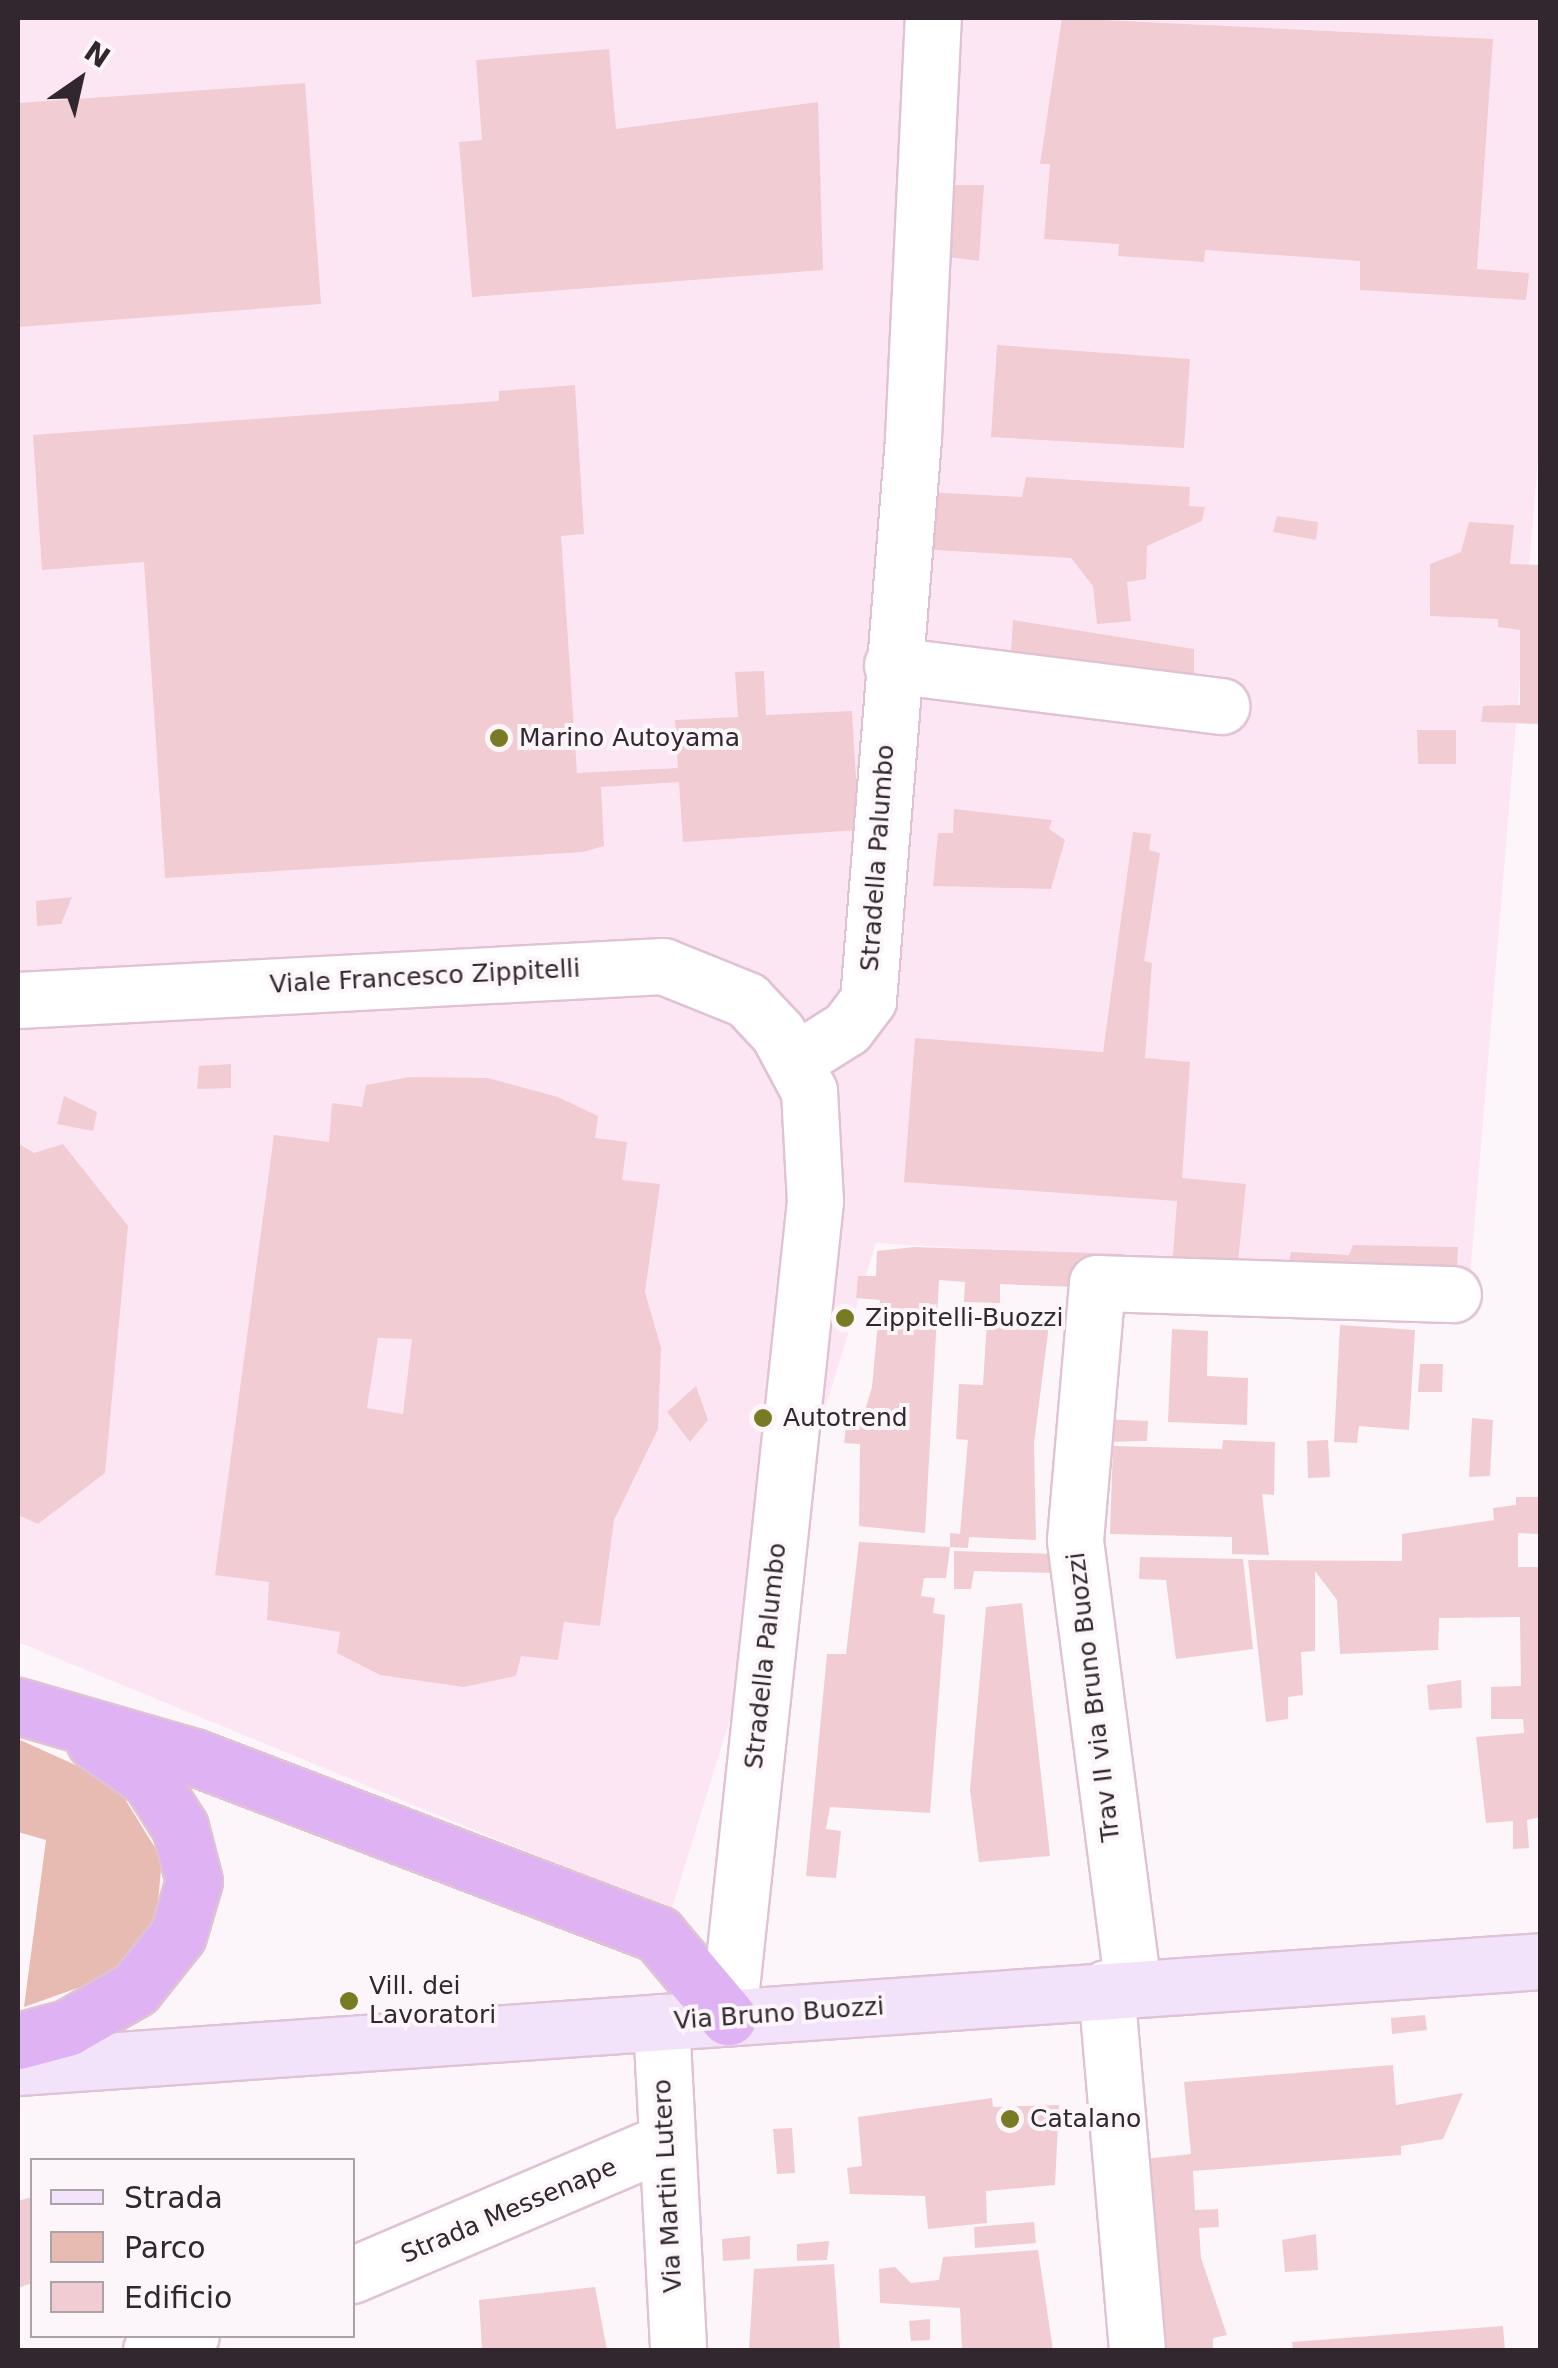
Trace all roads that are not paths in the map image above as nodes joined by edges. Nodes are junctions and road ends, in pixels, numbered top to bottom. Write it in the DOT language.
graph roads {
  1 [pos="933,18"];
  2 [pos="892,666"];
  3 [pos="1220,706"];
  4 [pos="18,1000"];
  5 [pos="796,1060"];
  6 [pos="1453,1294"];
  7 [pos="18,1706"];
  8 [pos="76,1728"];
  9 [pos="1540,1961"];
  10 [pos="1119,1987"];
  11 [pos="728,2017"];
  12 [pos="661,2022"];
  13 [pos="18,2041"];
  14 [pos="18,2067"];
  15 [pos="664,2142"];
  16 [pos="355,2274"];
  17 [pos="185,2338"];
  18 [pos="151,2350"];
  19 [pos="678,2350"];
  20 [pos="1137,2350"];
  1 -- 2 [label="street, Stradella Palumbo"];
  2 -- 3 [label="street"];
  2 -- 5 [label="street, Stradella Palumbo"];
  4 -- 5 [label="street, Viale Francesco Zippitelli"];
  5 -- 11 [label="street, Stradella Palumbo"];
  6 -- 10 [label="street, Trav II via Bruno Buozzi"];
  7 -- 8 [label="highway"];
  8 -- 11 [label="highway"];
  8 -- 13 [label="highway"];
  9 -- 10 [label="main road, Via Bruno Buozzi"];
  10 -- 11 [label="main road, Via Bruno Buozzi"];
  10 -- 20 [label="street"];
  11 -- 12 [label="main road, Via Bruno Buozzi"];
  12 -- 14 [label="main road, Via Bruno Buozzi"];
  12 -- 15 [label="street, Via Martin Lutero"];
  15 -- 16 [label="street, Strada Messenape"];
  15 -- 19 [label="street, Via Martin Lutero"];
  17 -- 18 [label="street"];
}
